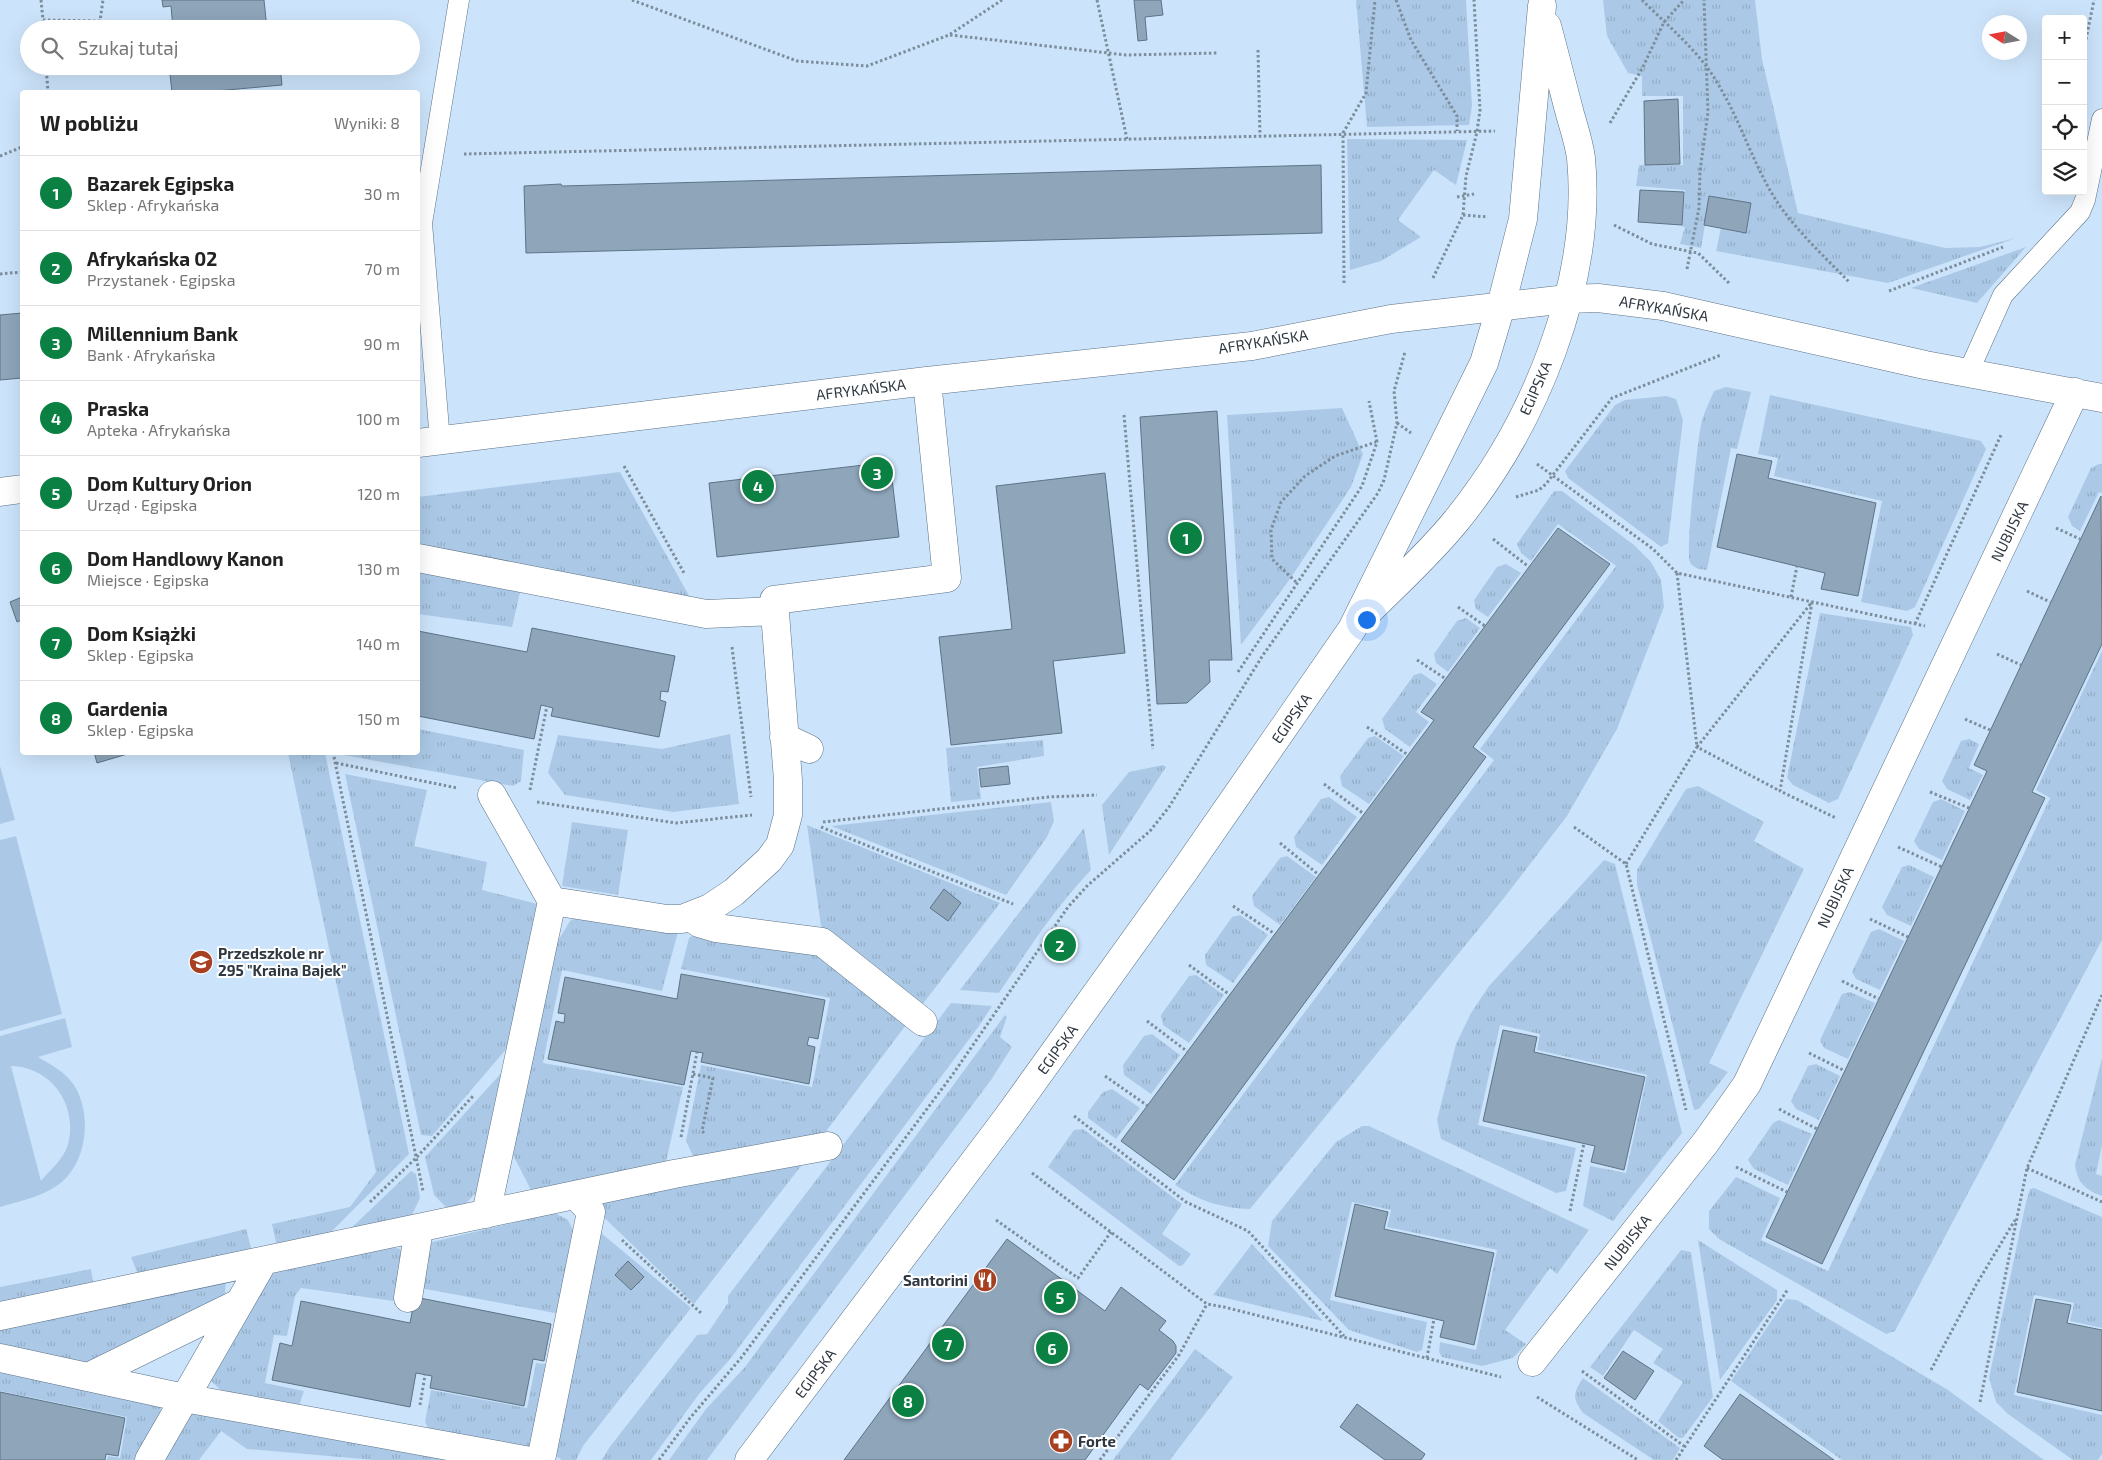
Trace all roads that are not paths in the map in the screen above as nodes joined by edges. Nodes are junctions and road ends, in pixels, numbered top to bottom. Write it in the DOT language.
graph roads {
  1 [pos="459,0"];
  2 [pos="1542,3"];
  3 [pos="2102,119"];
  4 [pos="1567,299"];
  5 [pos="1501,306"];
  6 [pos="1968,373"];
  7 [pos="927,381"];
  8 [pos="2075,392"];
  9 [pos="2102,398"];
  10 [pos="429,442"];
  11 [pos="20,489"];
  12 [pos="0,492"];
  13 [pos="420,558"];
  14 [pos="775,611"];
  15 [pos="1352,629"];
  16 [pos="784,737"];
  17 [pos="809,749"];
  18 [pos="492,795"];
  19 [pos="552,901"];
  20 [pos="692,917"];
  21 [pos="923,1022"];
  22 [pos="828,1146"];
  23 [pos="584,1204"];
  24 [pos="486,1214"];
  25 [pos="424,1228"];
  26 [pos="263,1262"];
  27 [pos="408,1298"];
  28 [pos="239,1303"];
  29 [pos="0,1316"];
  30 [pos="0,1358"];
  31 [pos="1532,1362"];
  32 [pos="88,1377"];
  33 [pos="184,1398"];
  34 [pos="149,1460"];
  35 [pos="525,1460"];
  36 [pos="540,1460"];
  37 [pos="749,1460"];
  1 -- 10 [label="lane"];
  2 -- 4 [label="street, EGIPSKA"];
  2 -- 5 [label="street, EGIPSKA"];
  3 -- 6 [label="lane"];
  4 -- 5 [label="street, AFRYKAŃSKA"];
  4 -- 6 [label="street, AFRYKAŃSKA"];
  4 -- 15 [label="street, EGIPSKA"];
  5 -- 7 [label="street, AFRYKAŃSKA"];
  5 -- 15 [label="street, EGIPSKA"];
  6 -- 8 [label="street, AFRYKAŃSKA"];
  7 -- 10 [label="street, AFRYKAŃSKA"];
  7 -- 14 [label="street"];
  8 -- 9 [label="street, AFRYKAŃSKA"];
  8 -- 31 [label="street, NUBIJSKA"];
  11 -- 12 [label="street"];
  13 -- 14 [label="street"];
  14 -- 16 [label="street"];
  15 -- 37 [label="street, EGIPSKA"];
  16 -- 17 [label="street"];
  16 -- 20 [label="street"];
  18 -- 19 [label="street"];
  19 -- 20 [label="street"];
  19 -- 24 [label="street"];
  20 -- 21 [label="street"];
  22 -- 23 [label="street"];
  23 -- 24 [label="street"];
  23 -- 36 [label="street"];
  24 -- 25 [label="street"];
  25 -- 26 [label="street"];
  25 -- 27 [label="street"];
  26 -- 28 [label="street"];
  26 -- 29 [label="street"];
  28 -- 32 [label="street"];
  28 -- 33 [label="street"];
  30 -- 32 [label="street"];
  32 -- 33 [label="street"];
  33 -- 34 [label="street"];
  33 -- 35 [label="street"];
}
